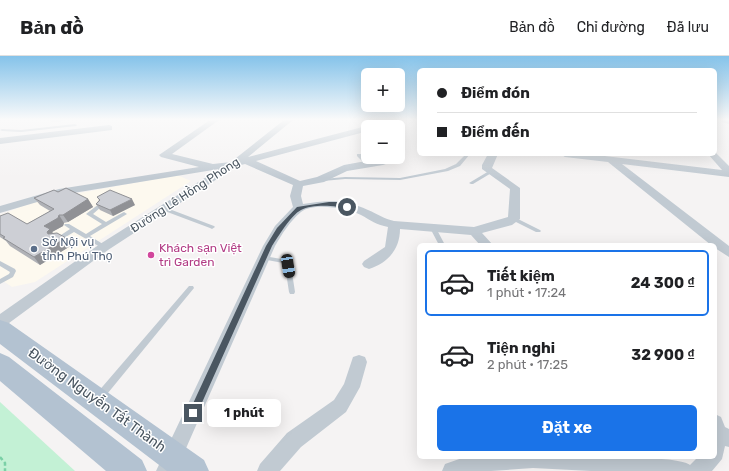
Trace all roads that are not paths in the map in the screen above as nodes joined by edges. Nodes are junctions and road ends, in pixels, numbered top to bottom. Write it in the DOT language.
graph roads {
  1 [pos="187,139"];
  2 [pos="264,139"];
  3 [pos="327,139"];
  4 [pos="466,156"];
  5 [pos="492,156"];
  6 [pos="588,156"];
  7 [pos="716,156"];
  8 [pos="610,158"];
  9 [pos="247,161"];
  10 [pos="725,163"];
  11 [pos="234,164"];
  12 [pos="368,164"];
  13 [pos="214,168"];
  14 [pos="491,172"];
  15 [pos="729,173"];
  16 [pos="320,180"];
  17 [pos="470,183"];
  18 [pos="299,184"];
  19 [pos="100,206"];
  20 [pos="299,208"];
  21 [pos="164,209"];
  22 [pos="0,210"];
  23 [pos="124,214"];
  24 [pos="514,218"];
  25 [pos="106,224"];
  26 [pos="67,225"];
  27 [pos="394,225"];
  28 [pos="212,227"];
  29 [pos="432,228"];
  30 [pos="74,229"];
  31 [pos="474,231"];
  32 [pos="538,231"];
  33 [pos="87,236"];
  34 [pos="57,240"];
  35 [pos="441,243"];
  36 [pos="485,243"];
  37 [pos="717,243"];
  38 [pos="717,243"];
  39 [pos="104,247"];
  40 [pos="727,251"];
  41 [pos="264,258"];
  42 [pos="0,263"];
  43 [pos="369,264"];
  44 [pos="0,282"];
  45 [pos="191,288"];
  46 [pos="292,292"];
  47 [pos="0,322"];
  48 [pos="0,330"];
  49 [pos="359,362"];
  50 [pos="0,365"];
  51 [pos="97,400"];
  52 [pos="720,431"];
  53 [pos="717,444"];
  54 [pos="490,459"];
  55 [pos="590,459"];
  56 [pos="710,459"];
  57 [pos="177,466"];
  58 [pos="131,471"];
  59 [pos="267,471"];
  60 [pos="452,471"];
  61 [pos="683,471"];
  62 [pos="698,471"];
  1 -- 13 [label="street"];
  2 -- 11 [label="street, Đường Lê Hồng Phong"];
  3 -- 9 [label="street"];
  4 -- 16 [label="lane"];
  5 -- 14 [label="street"];
  6 -- 8 [label="street"];
  7 -- 10 [label="street"];
  8 -- 15 [label="street"];
  8 -- 37 [label="street"];
  9 -- 11 [label="street"];
  9 -- 18 [label="street"];
  10 -- 15 [label="street"];
  11 -- 13 [label="street"];
  11 -- 21 [label="street, Đường Lê Hồng Phong"];
  12 -- 16 [label="street"];
  13 -- 22 [label="street"];
  14 -- 17 [label="lane"];
  14 -- 24 [label="street"];
  16 -- 18 [label="street"];
  18 -- 20 [label="street"];
  19 -- 25 [label="lane"];
  20 -- 27 [label="street"];
  20 -- 41 [label="street"];
  21 -- 28 [label="lane"];
  21 -- 39 [label="street, Đường Lê Hồng Phong"];
  23 -- 25 [label="lane"];
  24 -- 31 [label="street"];
  24 -- 32 [label="lane"];
  25 -- 33 [label="lane"];
  26 -- 30 [label="lane"];
  27 -- 29 [label="street"];
  27 -- 43 [label="street"];
  29 -- 31 [label="street"];
  29 -- 35 [label="lane"];
  30 -- 33 [label="lane"];
  30 -- 34 [label="lane"];
  31 -- 36 [label="street"];
  33 -- 39 [label="lane"];
  38 -- 40 [label="street"];
  39 -- 47 [label="street, Đường Lê Hồng Phong"];
  41 -- 46 [label="lane"];
  41 -- 57 [label="street"];
  42 -- 44 [label="lane"];
  45 -- 51 [label="lane"];
  48 -- 51 [label="main road, Đường Nguyễn Tất Thành"];
  49 -- 59 [label="street"];
  50 -- 58 [label="main road"];
  51 -- 57 [label="main road, Đường Nguyễn Tất Thành"];
  52 -- 53 [label="street"];
  54 -- 55 [label="street"];
  54 -- 60 [label="street"];
  55 -- 61 [label="street"];
  56 -- 62 [label="street"];
}
